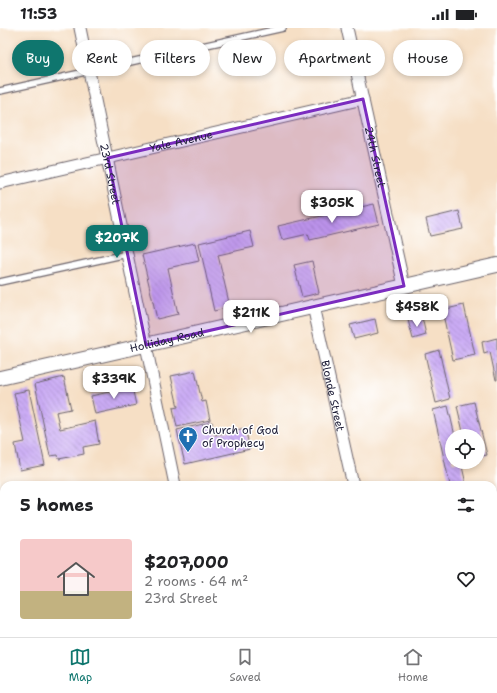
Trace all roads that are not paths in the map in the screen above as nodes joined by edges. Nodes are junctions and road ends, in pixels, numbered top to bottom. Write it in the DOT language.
graph roads {
  1 [pos="80,28"];
  2 [pos="283,28"];
  3 [pos="347,28"];
  4 [pos="83,40"];
  5 [pos="132,61"];
  6 [pos="72,75"];
  7 [pos="90,76"];
  8 [pos="0,91"];
  9 [pos="363,99"];
  10 [pos="108,158"];
  11 [pos="0,183"];
  12 [pos="127,254"];
  13 [pos="497,265"];
  14 [pos="0,282"];
  15 [pos="404,286"];
  16 [pos="313,306"];
  17 [pos="146,344"];
  18 [pos="0,378"];
  19 [pos="174,481"];
  20 [pos="351,481"];
  1 -- 4 [label="street, 23rd Street"];
  2 -- 5 [label="lane"];
  3 -- 9 [label="street, 24th Street"];
  6 -- 8 [label="lane"];
  7 -- 10 [label="street, 23rd Street"];
  9 -- 10 [label="street, Yale Avenue"];
  9 -- 15 [label="street, 24th Street"];
  10 -- 11 [label="street, Yale Avenue"];
  10 -- 12 [label="street, 23rd Street"];
  12 -- 14 [label="lane"];
  12 -- 17 [label="street, 23rd Street"];
  13 -- 15 [label="street, Holliday Road"];
  15 -- 16 [label="street, Holliday Road"];
  16 -- 17 [label="street, Holliday Road"];
  16 -- 20 [label="street, Blonde Street"];
  17 -- 18 [label="street, Holliday Road"];
  17 -- 19 [label="street, 23rd Street"];
}
